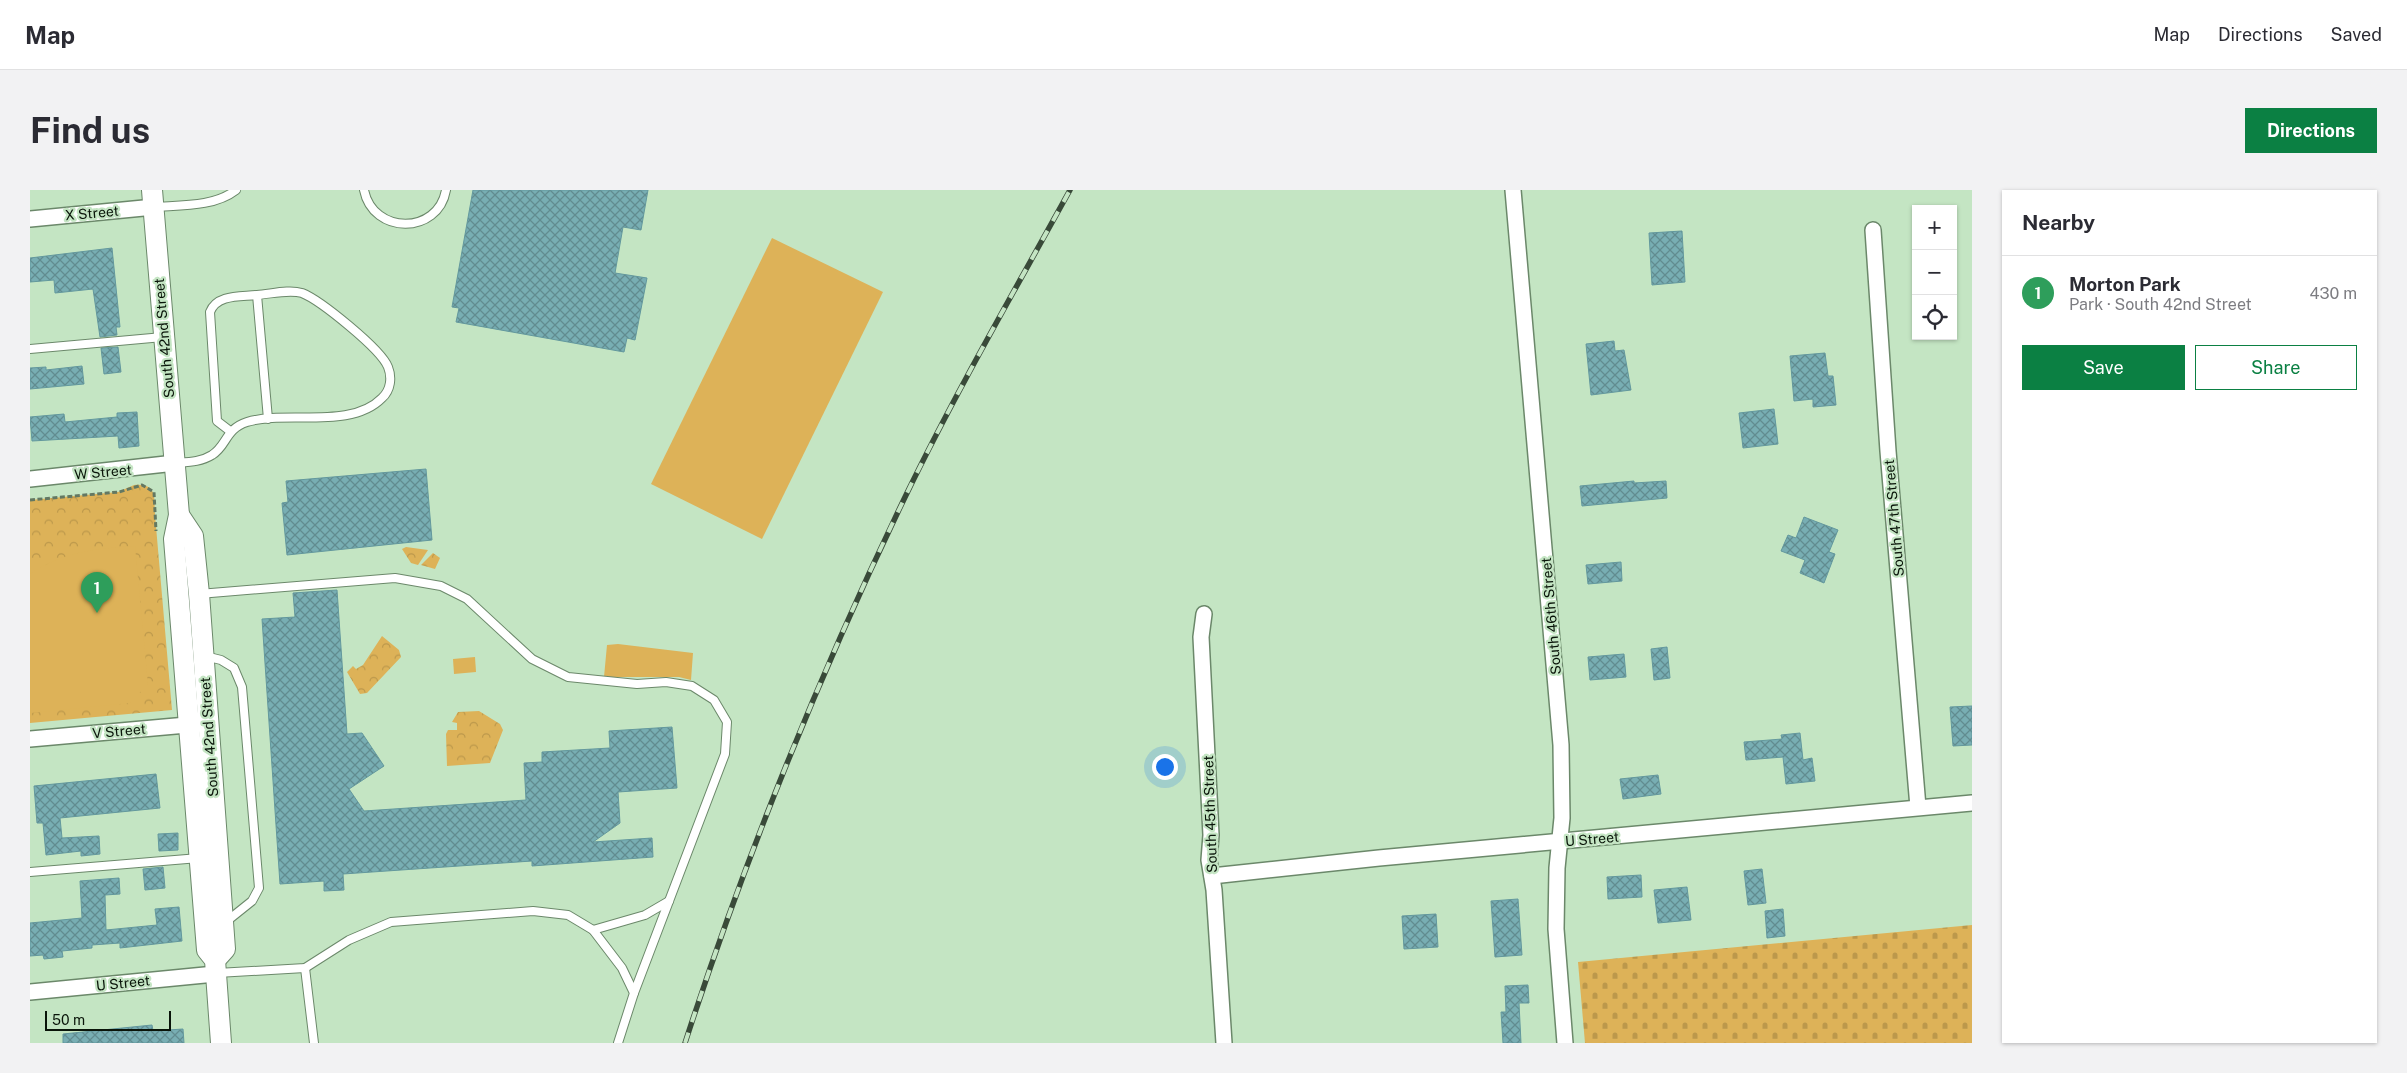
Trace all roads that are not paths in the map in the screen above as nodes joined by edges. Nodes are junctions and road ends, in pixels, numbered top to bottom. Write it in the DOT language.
graph roads {
  1 [pos="236,190"];
  2 [pos="364,190"];
  3 [pos="446,190"];
  4 [pos="1513,190"];
  5 [pos="153,199"];
  6 [pos="30,219"];
  7 [pos="1873,230"];
  8 [pos="257,295"];
  9 [pos="163,337"];
  10 [pos="30,349"];
  11 [pos="268,419"];
  12 [pos="230,431"];
  13 [pos="175,463"];
  14 [pos="30,479"];
  15 [pos="189,595"];
  16 [pos="1204,614"];
  17 [pos="203,655"];
  18 [pos="199,724"];
  19 [pos="30,739"];
  20 [pos="1972,803"];
  21 [pos="1918,807"];
  22 [pos="1560,842"];
  23 [pos="210,858"];
  24 [pos="30,872"];
  25 [pos="1212,876"];
  26 [pos="669,901"];
  27 [pos="223,924"];
  28 [pos="593,930"];
  29 [pos="215,967"];
  30 [pos="305,968"];
  31 [pos="30,992"];
  32 [pos="634,993"];
  33 [pos="221,1043"];
  34 [pos="314,1043"];
  35 [pos="618,1043"];
  36 [pos="1224,1043"];
  37 [pos="1565,1043"];
  1 -- 5 [label="lane"];
  2 -- 3 [label="lane"];
  4 -- 22 [label="street, South 46th Street"];
  5 -- 6 [label="street, X Street"];
  5 -- 9 [label="street, South 42nd Street"];
  7 -- 21 [label="street, South 47th Street"];
  8 -- 11 [label="lane"];
  8 -- 11 [label="lane"];
  8 -- 12 [label="lane"];
  9 -- 10 [label="lane"];
  9 -- 13 [label="street, South 42nd Street"];
  11 -- 12 [label="lane"];
  12 -- 13 [label="lane"];
  13 -- 14 [label="street, W Street"];
  13 -- 15 [label="street, South 42nd Street"];
  15 -- 17 [label="street, South 42nd Street"];
  15 -- 18 [label="street, South 42nd Street"];
  15 -- 26 [label="lane"];
  16 -- 25 [label="street, South 45th Street"];
  17 -- 18 [label="street, South 42nd Street"];
  17 -- 27 [label="lane"];
  18 -- 19 [label="street, V Street"];
  18 -- 23 [label="street, South 42nd Street"];
  20 -- 21 [label="street, U Street"];
  21 -- 22 [label="street, U Street"];
  22 -- 25 [label="street, U Street"];
  22 -- 37 [label="street, South 46th Street"];
  23 -- 24 [label="lane"];
  23 -- 27 [label="street, South 42nd Street"];
  23 -- 29 [label="street, South 42nd Street"];
  25 -- 36 [label="street, South 45th Street"];
  26 -- 28 [label="lane"];
  26 -- 32 [label="lane"];
  27 -- 29 [label="street, South 42nd Street"];
  28 -- 30 [label="lane"];
  28 -- 32 [label="lane"];
  29 -- 30 [label="lane"];
  29 -- 31 [label="street, U Street"];
  29 -- 33 [label="street, South 42nd Street"];
  30 -- 34 [label="lane"];
  32 -- 35 [label="lane"];
}
